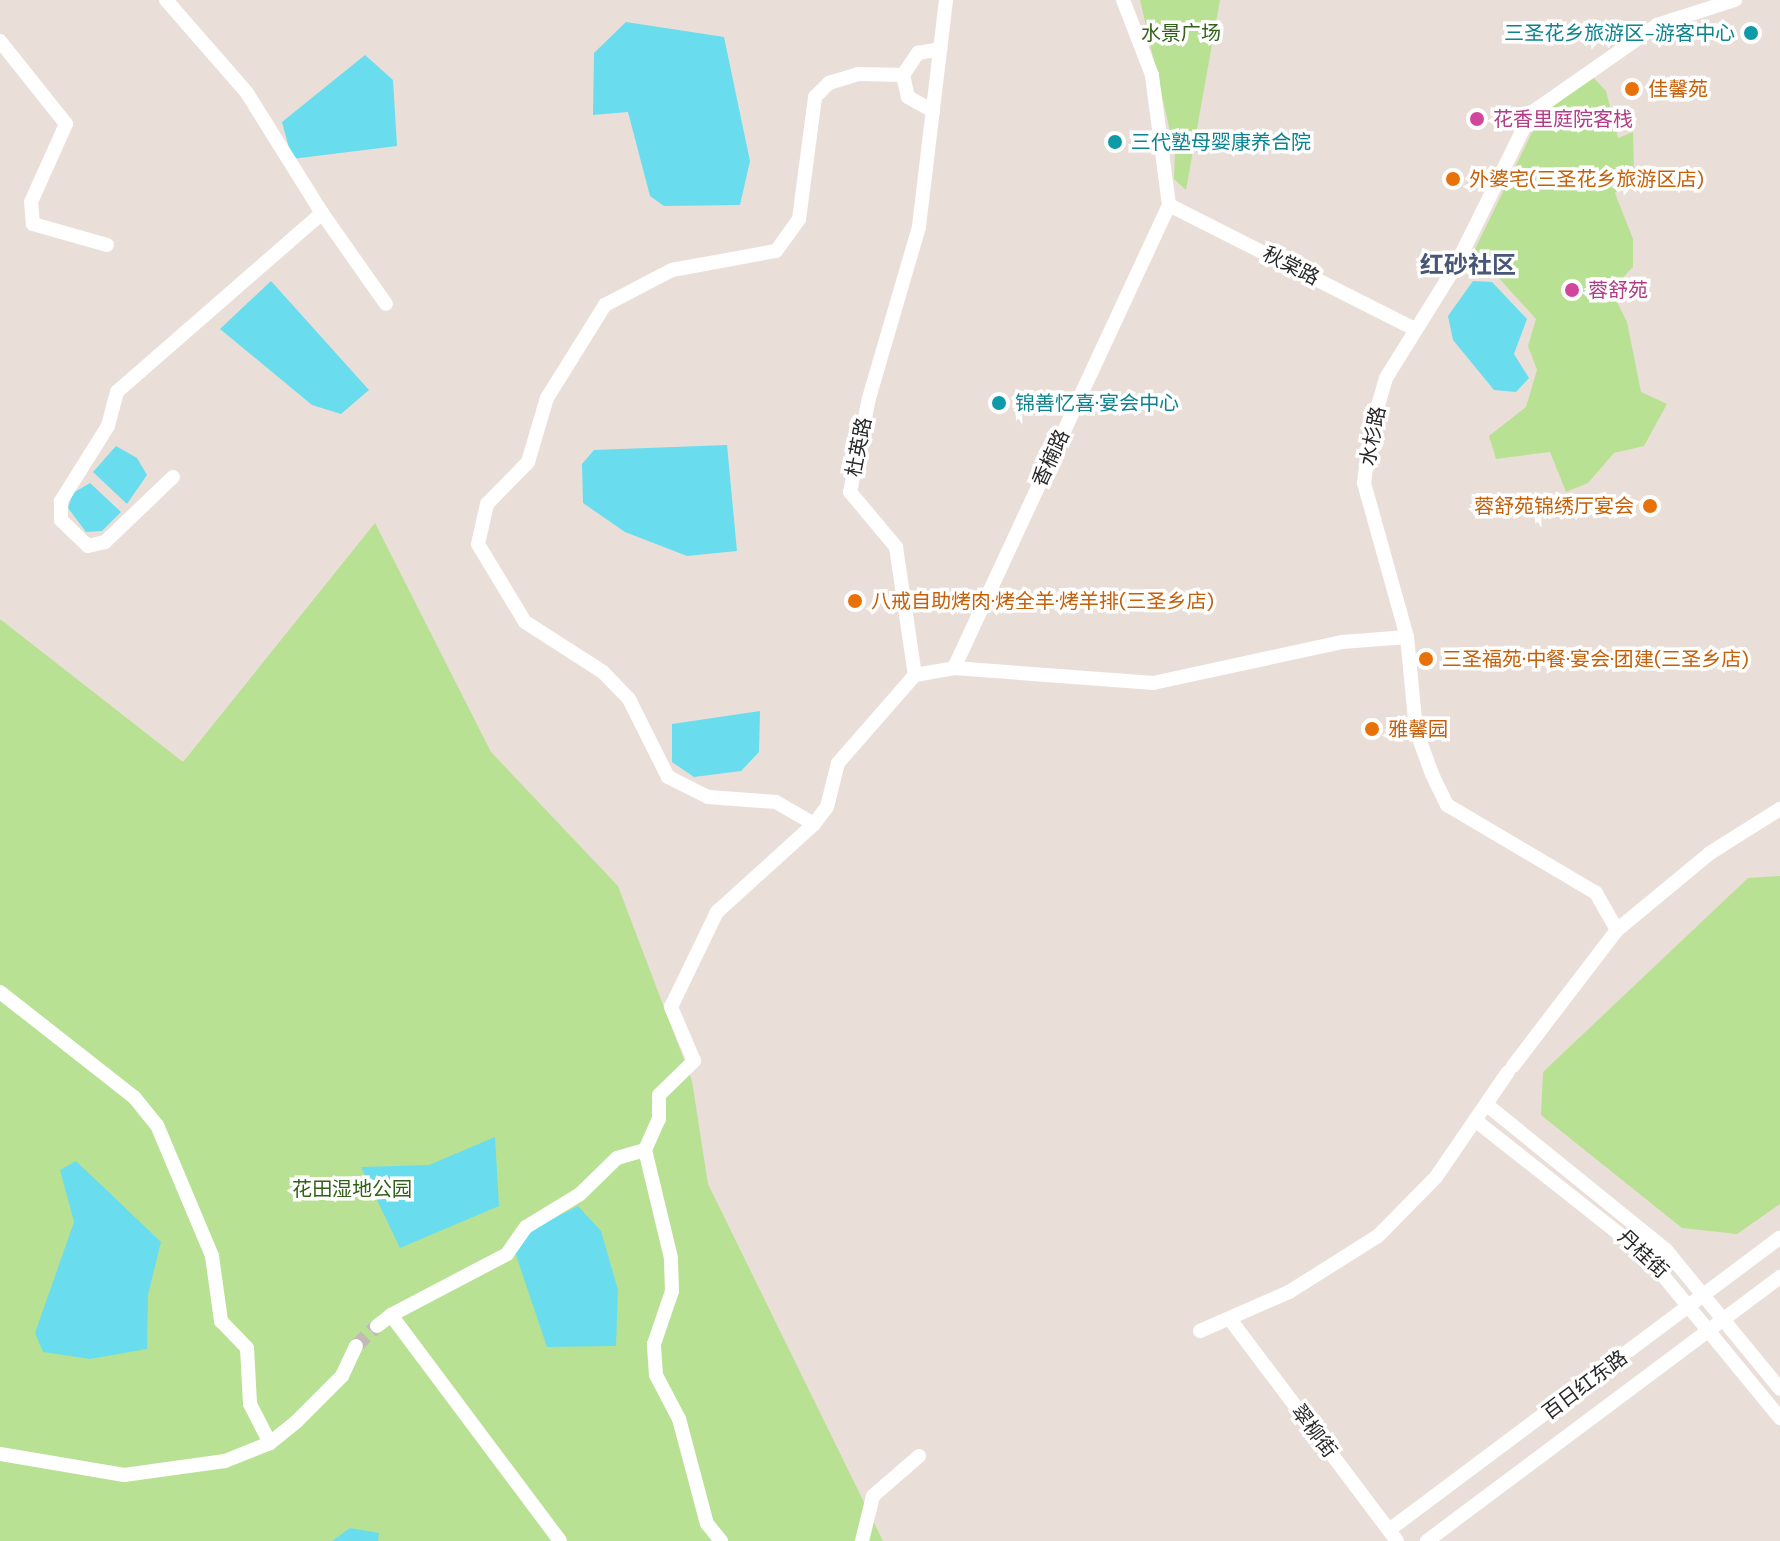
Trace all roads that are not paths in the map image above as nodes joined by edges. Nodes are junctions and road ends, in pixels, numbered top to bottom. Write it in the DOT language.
graph roads {
  1 [pos="166,0"];
  2 [pos="946,0"];
  3 [pos="1123,0"];
  4 [pos="1735,0"];
  5 [pos="0,41"];
  6 [pos="941,49"];
  7 [pos="903,75"];
  8 [pos="933,111"];
  9 [pos="1169,205"];
  10 [pos="322,213"];
  11 [pos="107,245"];
  12 [pos="386,304"];
  13 [pos="1413,328"];
  14 [pos="173,477"];
  15 [pos="1407,637"];
  16 [pos="954,668"];
  17 [pos="915,675"];
  18 [pos="1780,809"];
  19 [pos="1766,817"];
  20 [pos="814,824"];
  21 [pos="1780,828"];
  22 [pos="1617,930"];
  23 [pos="0,992"];
  24 [pos="1487,1105"];
  25 [pos="1475,1120"];
  26 [pos="645,1150"];
  27 [pos="1780,1238"];
  28 [pos="1780,1277"];
  29 [pos="1708,1293"];
  30 [pos="1693,1304"];
  31 [pos="391,1315"];
  32 [pos="1726,1318"];
  33 [pos="1232,1322"];
  34 [pos="377,1326"];
  35 [pos="1711,1329"];
  36 [pos="1200,1331"];
  37 [pos="356,1346"];
  38 [pos="1780,1389"];
  39 [pos="1780,1418"];
  40 [pos="270,1443"];
  41 [pos="0,1454"];
  42 [pos="919,1456"];
  43 [pos="1393,1536"];
  44 [pos="560,1541"];
  45 [pos="721,1541"];
  46 [pos="862,1541"];
  47 [pos="1427,1541"];
  1 -- 10 [label="street"];
  2 -- 6 [label="street, 杜英路"];
  3 -- 9 [label="street"];
  4 -- 13 [label="street, 水杉路"];
  5 -- 11 [label="street"];
  6 -- 7 [label="street"];
  6 -- 8 [label="street, 杜英路"];
  7 -- 8 [label="street"];
  7 -- 20 [label="street"];
  8 -- 17 [label="street, 杜英路"];
  9 -- 13 [label="street, 秋棠路"];
  9 -- 16 [label="street, 香楠路"];
  10 -- 12 [label="street"];
  10 -- 14 [label="street"];
  13 -- 15 [label="street, 水杉路"];
  15 -- 16 [label="street"];
  15 -- 22 [label="street, 水杉路"];
  16 -- 17 [label="street"];
  17 -- 20 [label="street"];
  18 -- 19 [label="street"];
  19 -- 21 [label="street"];
  19 -- 22 [label="street"];
  20 -- 26 [label="street"];
  22 -- 24 [label="street"];
  23 -- 40 [label="street"];
  24 -- 25 [label="street"];
  24 -- 29 [label="street, 丹桂街"];
  25 -- 30 [label="street, 丹桂街"];
  25 -- 33 [label="street"];
  26 -- 31 [label="street"];
  26 -- 45 [label="street"];
  27 -- 29 [label="street, 百日红东路"];
  28 -- 32 [label="street, 百日红东路"];
  29 -- 30 [label="street, 百日红东路"];
  29 -- 32 [label="street, 丹桂街"];
  30 -- 35 [label="street, 丹桂街"];
  30 -- 43 [label="street, 百日红东路"];
  31 -- 34 [label="street"];
  31 -- 44 [label="street"];
  32 -- 35 [label="street, 百日红东路"];
  32 -- 38 [label="street, 丹桂街"];
  33 -- 36 [label="street"];
  33 -- 43 [label="street, 翠柳街"];
  35 -- 39 [label="street, 丹桂街"];
  35 -- 47 [label="street, 百日红东路"];
  37 -- 40 [label="street"];
  40 -- 41 [label="street"];
  42 -- 46 [label="street"];
}
